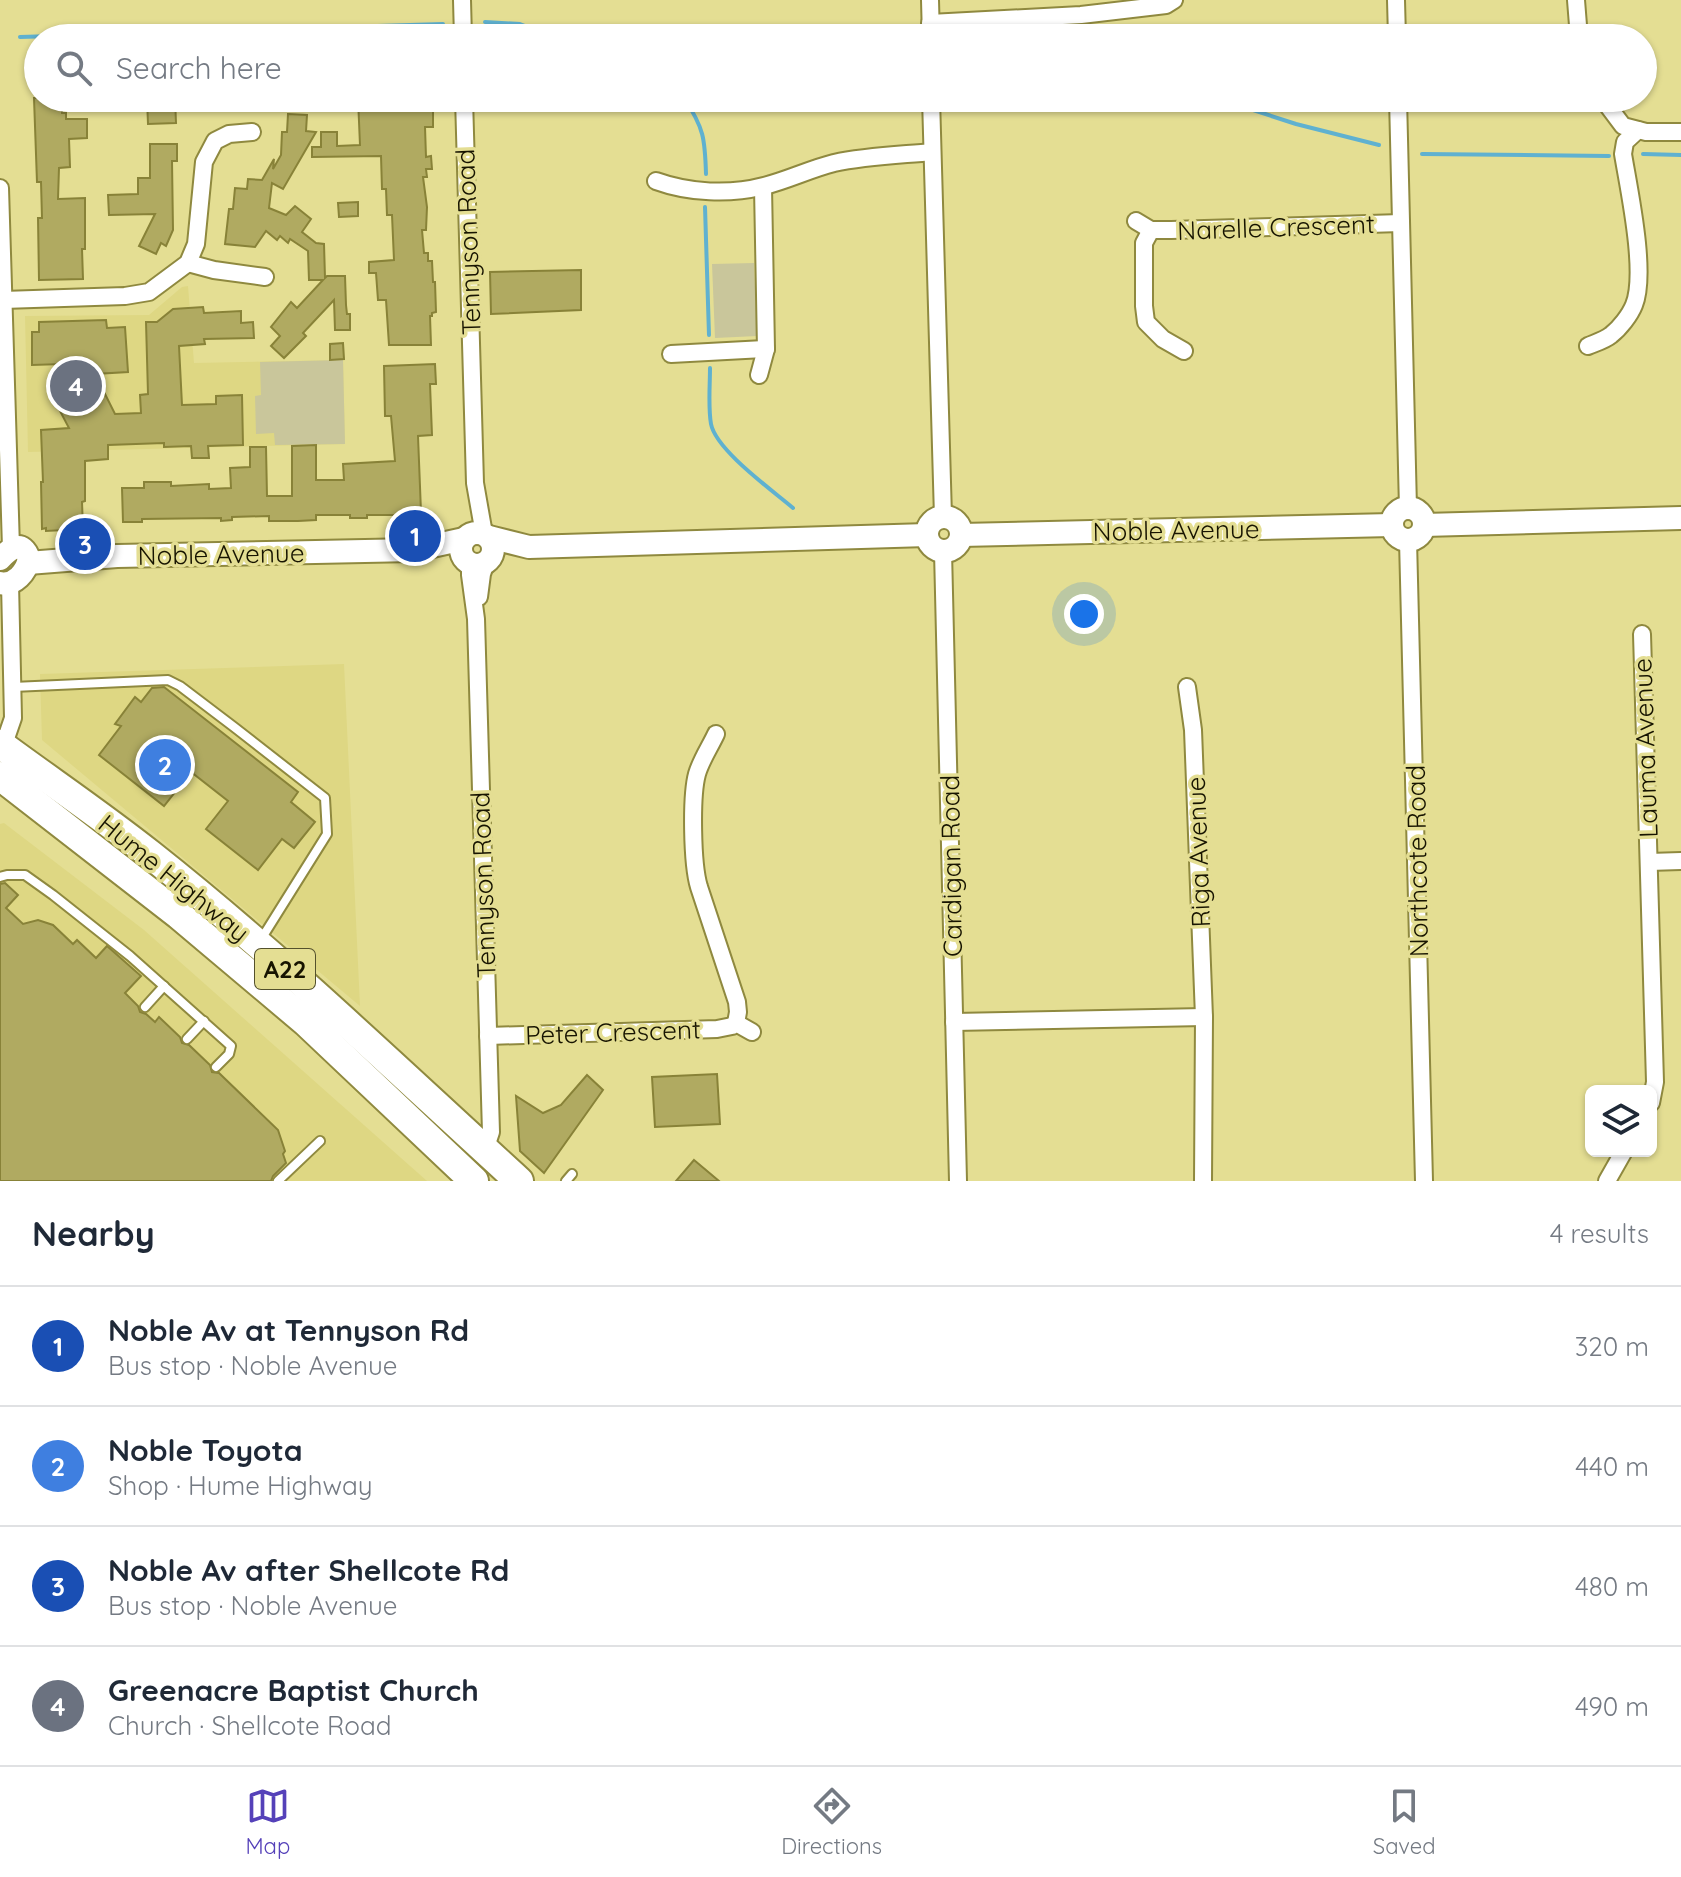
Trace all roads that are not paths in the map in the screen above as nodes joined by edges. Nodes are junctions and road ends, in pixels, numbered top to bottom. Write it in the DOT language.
graph roads {
  1 [pos="462,0"];
  2 [pos="930,0"];
  3 [pos="1174,0"];
  4 [pos="1396,0"];
  5 [pos="1576,0"];
  6 [pos="463,24"];
  7 [pos="930,24"];
  8 [pos="990,24"];
  9 [pos="1397,24"];
  10 [pos="1578,24"];
  11 [pos="464,112"];
  12 [pos="931,112"];
  13 [pos="1398,112"];
  14 [pos="1612,112"];
  15 [pos="1638,130"];
  16 [pos="252,132"];
  17 [pos="1681,132"];
  18 [pos="932,152"];
  19 [pos="656,181"];
  20 [pos="763,187"];
  21 [pos="0,188"];
  22 [pos="1401,223"];
  23 [pos="188,263"];
  24 [pos="265,277"];
  25 [pos="3,300"];
  26 [pos="1588,346"];
  27 [pos="766,349"];
  28 [pos="1184,351"];
  29 [pos="671,354"];
  30 [pos="759,375"];
  31 [pos="1408,508"];
  32 [pos="943,517"];
  33 [pos="1681,518"];
  34 [pos="1408,530"];
  35 [pos="927,535"];
  36 [pos="961,535"];
  37 [pos="477,549"];
  38 [pos="943,551"];
  39 [pos="5,554"];
  40 [pos="28,563"];
  41 [pos="5,583"];
  42 [pos="1642,634"];
  43 [pos="13,687"];
  44 [pos="1187,687"];
  45 [pos="716,734"];
  46 [pos="1,749"];
  47 [pos="0,776"];
  48 [pos="1681,861"];
  49 [pos="1649,862"];
  50 [pos="0,877"];
  51 [pos="258,945"];
  52 [pos="164,986"];
  53 [pos="145,1007"];
  54 [pos="1204,1017"];
  55 [pos="204,1021"];
  56 [pos="954,1022"];
  57 [pos="488,1036"];
  58 [pos="187,1039"];
  59 [pos="216,1067"];
  60 [pos="1654,1085"];
  61 [pos="320,1141"];
  62 [pos="485,1150"];
  63 [pos="1621,1157"];
  64 [pos="278,1181"];
  65 [pos="474,1181"];
  66 [pos="519,1181"];
  67 [pos="958,1181"];
  68 [pos="1203,1181"];
  69 [pos="1424,1181"];
  70 [pos="1607,1181"];
  1 -- 6 [label="street"];
  2 -- 7 [label="street"];
  3 -- 8 [label="street"];
  4 -- 9 [label="street"];
  5 -- 10 [label="street"];
  11 -- 37 [label="street, Tennyson Road"];
  12 -- 18 [label="street"];
  13 -- 22 [label="street"];
  14 -- 15 [label="street"];
  15 -- 17 [label="street"];
  15 -- 26 [label="street"];
  16 -- 23 [label="street"];
  18 -- 20 [label="street"];
  18 -- 32 [label="street"];
  19 -- 20 [label="street"];
  20 -- 27 [label="street"];
  21 -- 25 [label="street"];
  22 -- 28 [label="street, Narelle Crescent"];
  22 -- 31 [label="street"];
  23 -- 24 [label="street"];
  23 -- 25 [label="street"];
  25 -- 39 [label="street"];
  27 -- 29 [label="street"];
  27 -- 30 [label="street"];
  31 -- 34 [label="street"];
  32 -- 35 [label="street"];
  32 -- 36 [label="street"];
  33 -- 34 [label="street, Noble Avenue"];
  34 -- 36 [label="street, Noble Avenue"];
  34 -- 69 [label="street, Northcote Road"];
  35 -- 37 [label="street, Noble Avenue"];
  35 -- 38 [label="street"];
  36 -- 38 [label="street"];
  37 -- 40 [label="street, Noble Avenue"];
  37 -- 57 [label="street, Tennyson Road"];
  38 -- 56 [label="street, Cardigan Road"];
  39 -- 40 [label="street"];
  40 -- 41 [label="street"];
  41 -- 43 [label="street"];
  42 -- 49 [label="street, Lauma Avenue"];
  43 -- 46 [label="street"];
  43 -- 51 [label="lane"];
  44 -- 54 [label="street, Riga Avenue"];
  45 -- 57 [label="street, Peter Crescent"];
  46 -- 51 [label="highway, Hume Highway / A22"];
  47 -- 65 [label="highway, Hume Highway / A22"];
  48 -- 49 [label="street, Lauma Avenue"];
  49 -- 60 [label="street, Lauma Avenue"];
  50 -- 52 [label="lane"];
  51 -- 62 [label="highway, Hume Highway / A22"];
  52 -- 53 [label="lane"];
  52 -- 55 [label="lane"];
  54 -- 56 [label="street"];
  54 -- 68 [label="street, Riga Avenue"];
  55 -- 58 [label="lane"];
  55 -- 59 [label="lane"];
  56 -- 67 [label="street, Cardigan Road"];
  57 -- 62 [label="street, Tennyson Road"];
  61 -- 64 [label="lane"];
  62 -- 66 [label="highway, Hume Highway / A22"];
  63 -- 70 [label="street"];
}
